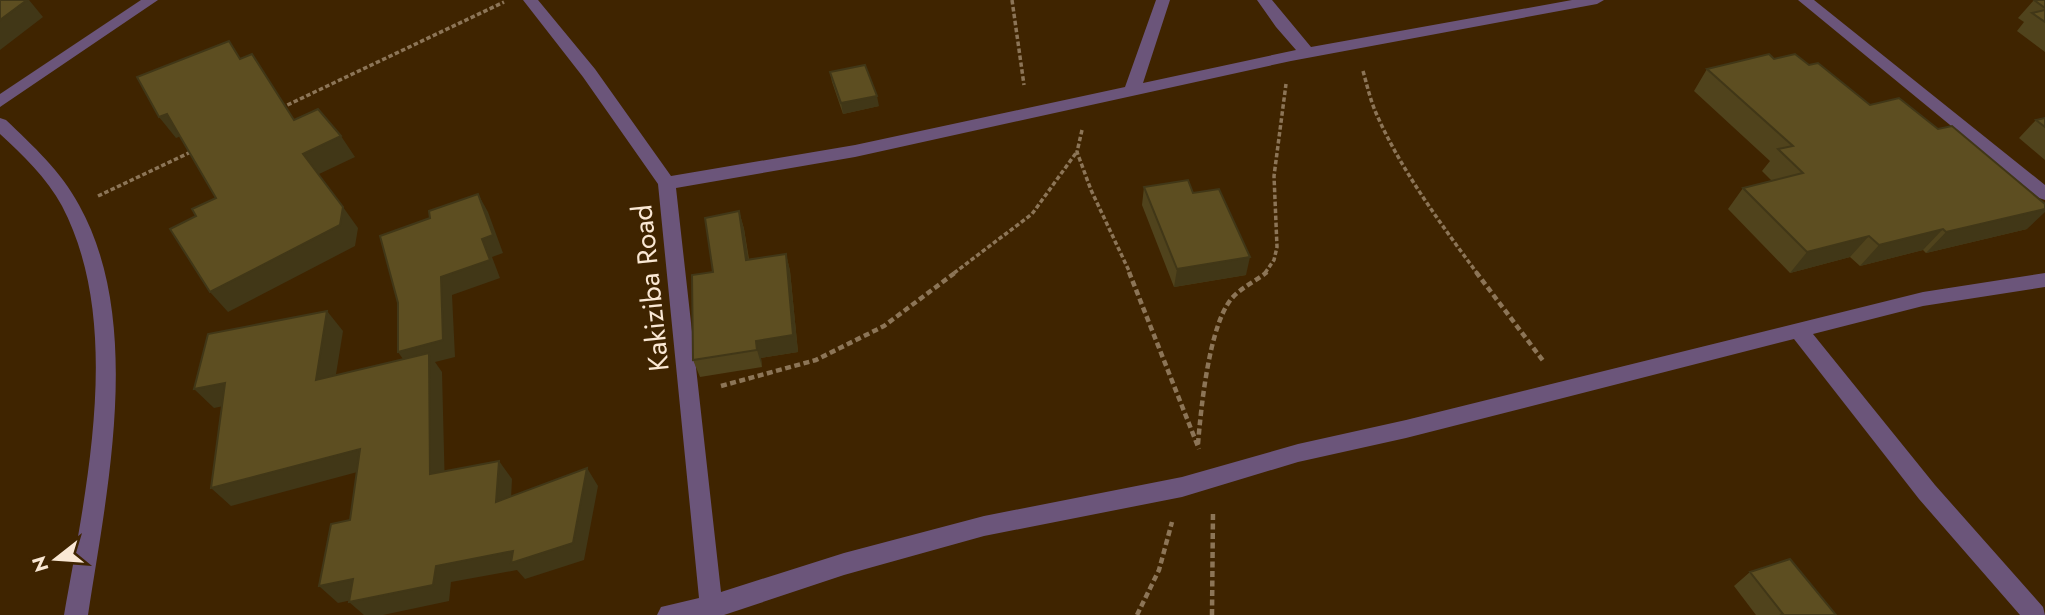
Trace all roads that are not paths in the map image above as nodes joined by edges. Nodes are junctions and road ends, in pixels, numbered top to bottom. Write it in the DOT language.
graph roads {
  1 [pos="151,0"];
  2 [pos="530,0"];
  3 [pos="1163,0"];
  4 [pos="1264,0"];
  5 [pos="1597,0"];
  6 [pos="1805,0"];
  7 [pos="1308,53"];
  8 [pos="1132,91"];
  9 [pos="0,102"];
  10 [pos="0,124"];
  11 [pos="667,183"];
  12 [pos="2045,194"];
  13 [pos="2045,280"];
  14 [pos="1799,331"];
  15 [pos="712,610"];
  16 [pos="76,615"];
  17 [pos="669,615"];
  18 [pos="2035,615"];
  1 -- 9 [label="street"];
  2 -- 11 [label="street, Kakiziba Road"];
  3 -- 8 [label="street"];
  4 -- 7 [label="street"];
  5 -- 7 [label="street"];
  6 -- 12 [label="street"];
  7 -- 8 [label="street"];
  8 -- 11 [label="street"];
  10 -- 16 [label="street"];
  11 -- 15 [label="street, Kakiziba Road"];
  13 -- 14 [label="street"];
  14 -- 15 [label="street"];
  14 -- 18 [label="street"];
  15 -- 17 [label="street"];
}
